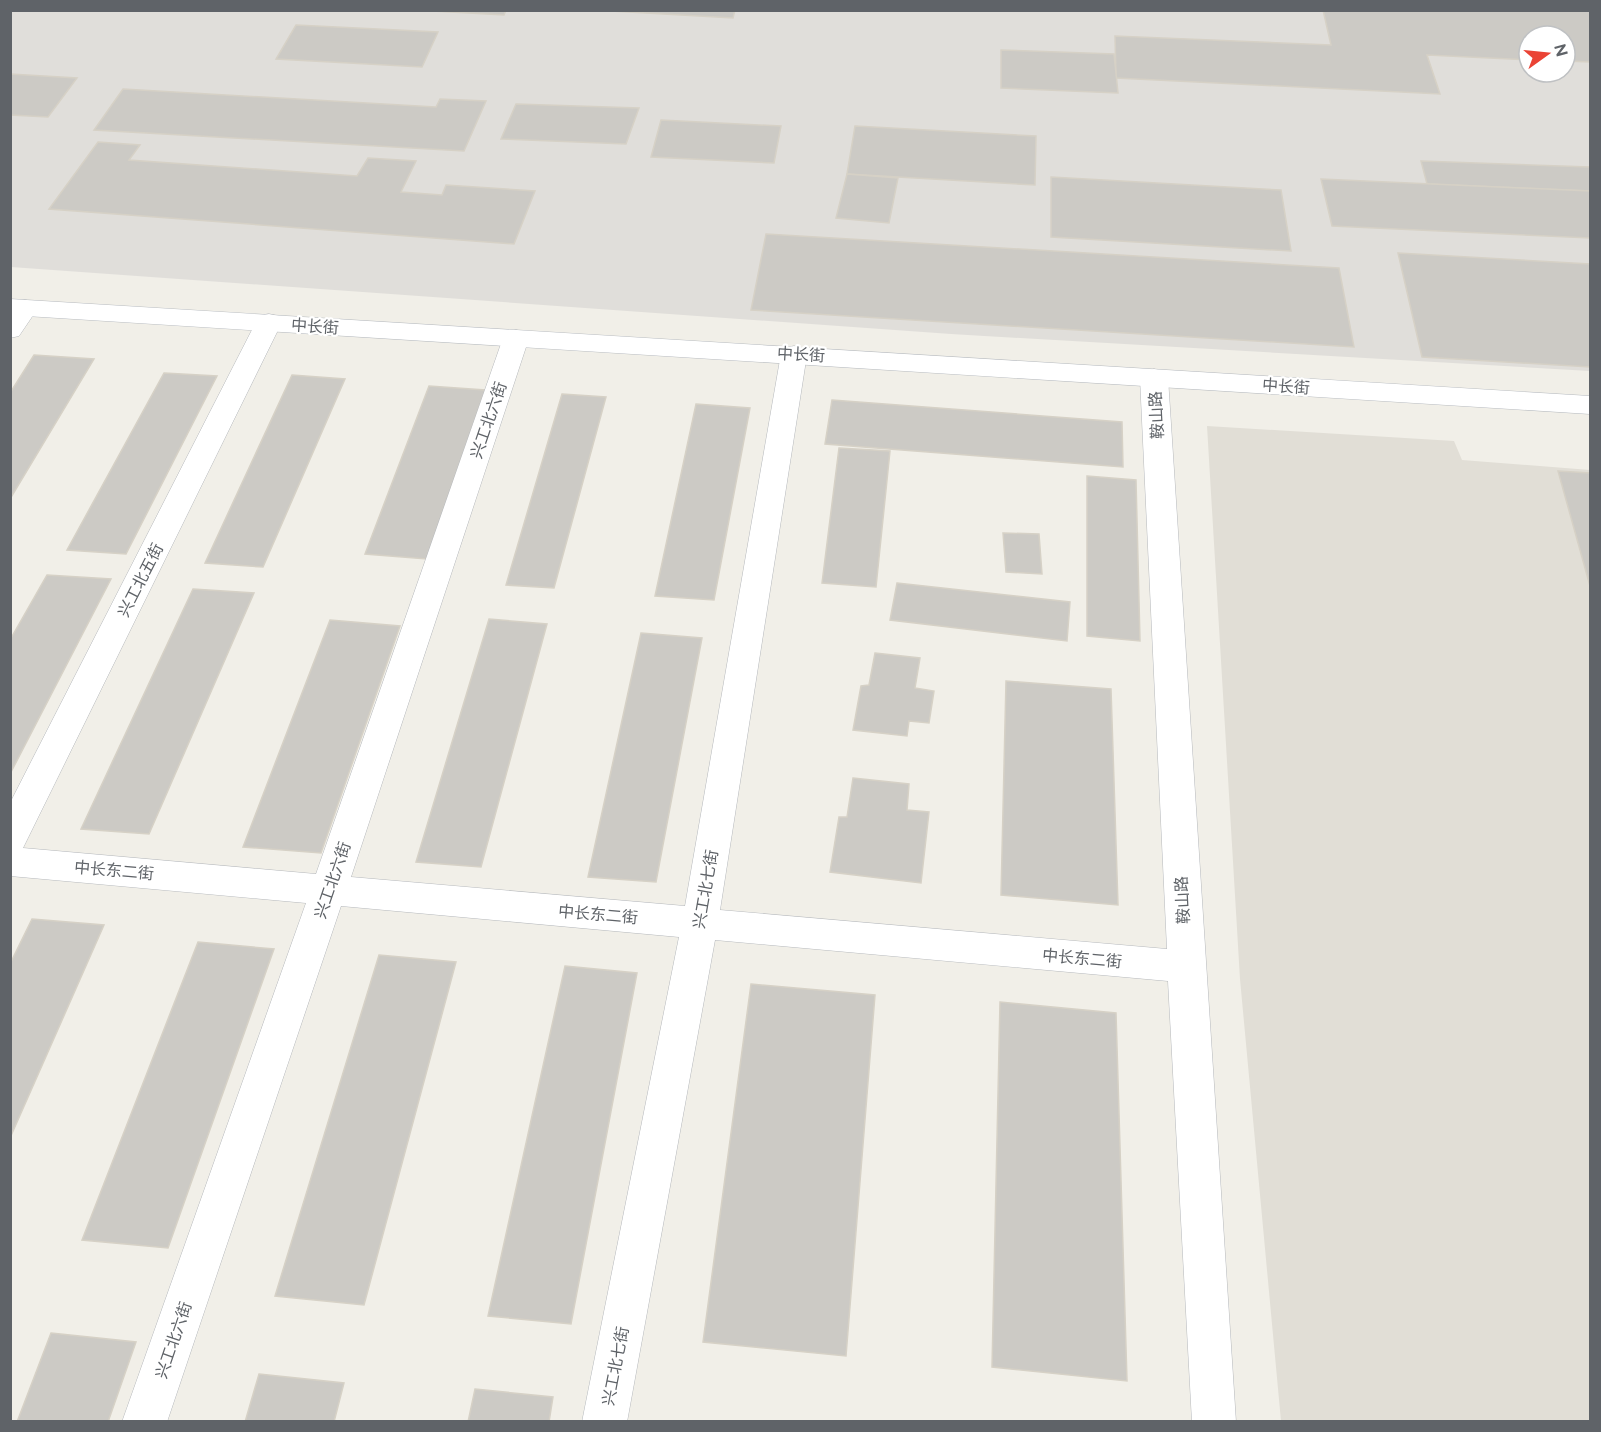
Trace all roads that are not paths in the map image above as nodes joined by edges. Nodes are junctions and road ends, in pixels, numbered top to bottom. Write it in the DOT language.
graph roads {
  1 [pos="15,315"];
  2 [pos="268,322"];
  3 [pos="516,338"];
  4 [pos="794,354"];
  5 [pos="1154,378"];
  6 [pos="1590,405"];
  7 [pos="10,838"];
  8 [pos="10,861"];
  9 [pos="329,890"];
  10 [pos="700,923"];
  11 [pos="1186,967"];
  12 [pos="144,1422"];
  13 [pos="604,1422"];
  14 [pos="1214,1422"];
  1 -- 2 [label="street, 中长街"];
  2 -- 3 [label="street, 中长街"];
  2 -- 7 [label="street, 兴工北五街"];
  3 -- 4 [label="street, 中长街"];
  3 -- 9 [label="street, 兴工北六街"];
  4 -- 5 [label="street, 中长街"];
  4 -- 10 [label="street, 兴工北七街"];
  5 -- 6 [label="street, 中长街"];
  5 -- 11 [label="street, 鞍山路"];
  8 -- 9 [label="street, 中长东二街"];
  9 -- 10 [label="street, 中长东二街"];
  9 -- 12 [label="street, 兴工北六街"];
  10 -- 11 [label="street, 中长东二街"];
  10 -- 13 [label="street, 兴工北七街"];
  11 -- 14 [label="street, 鞍山路"];
}
